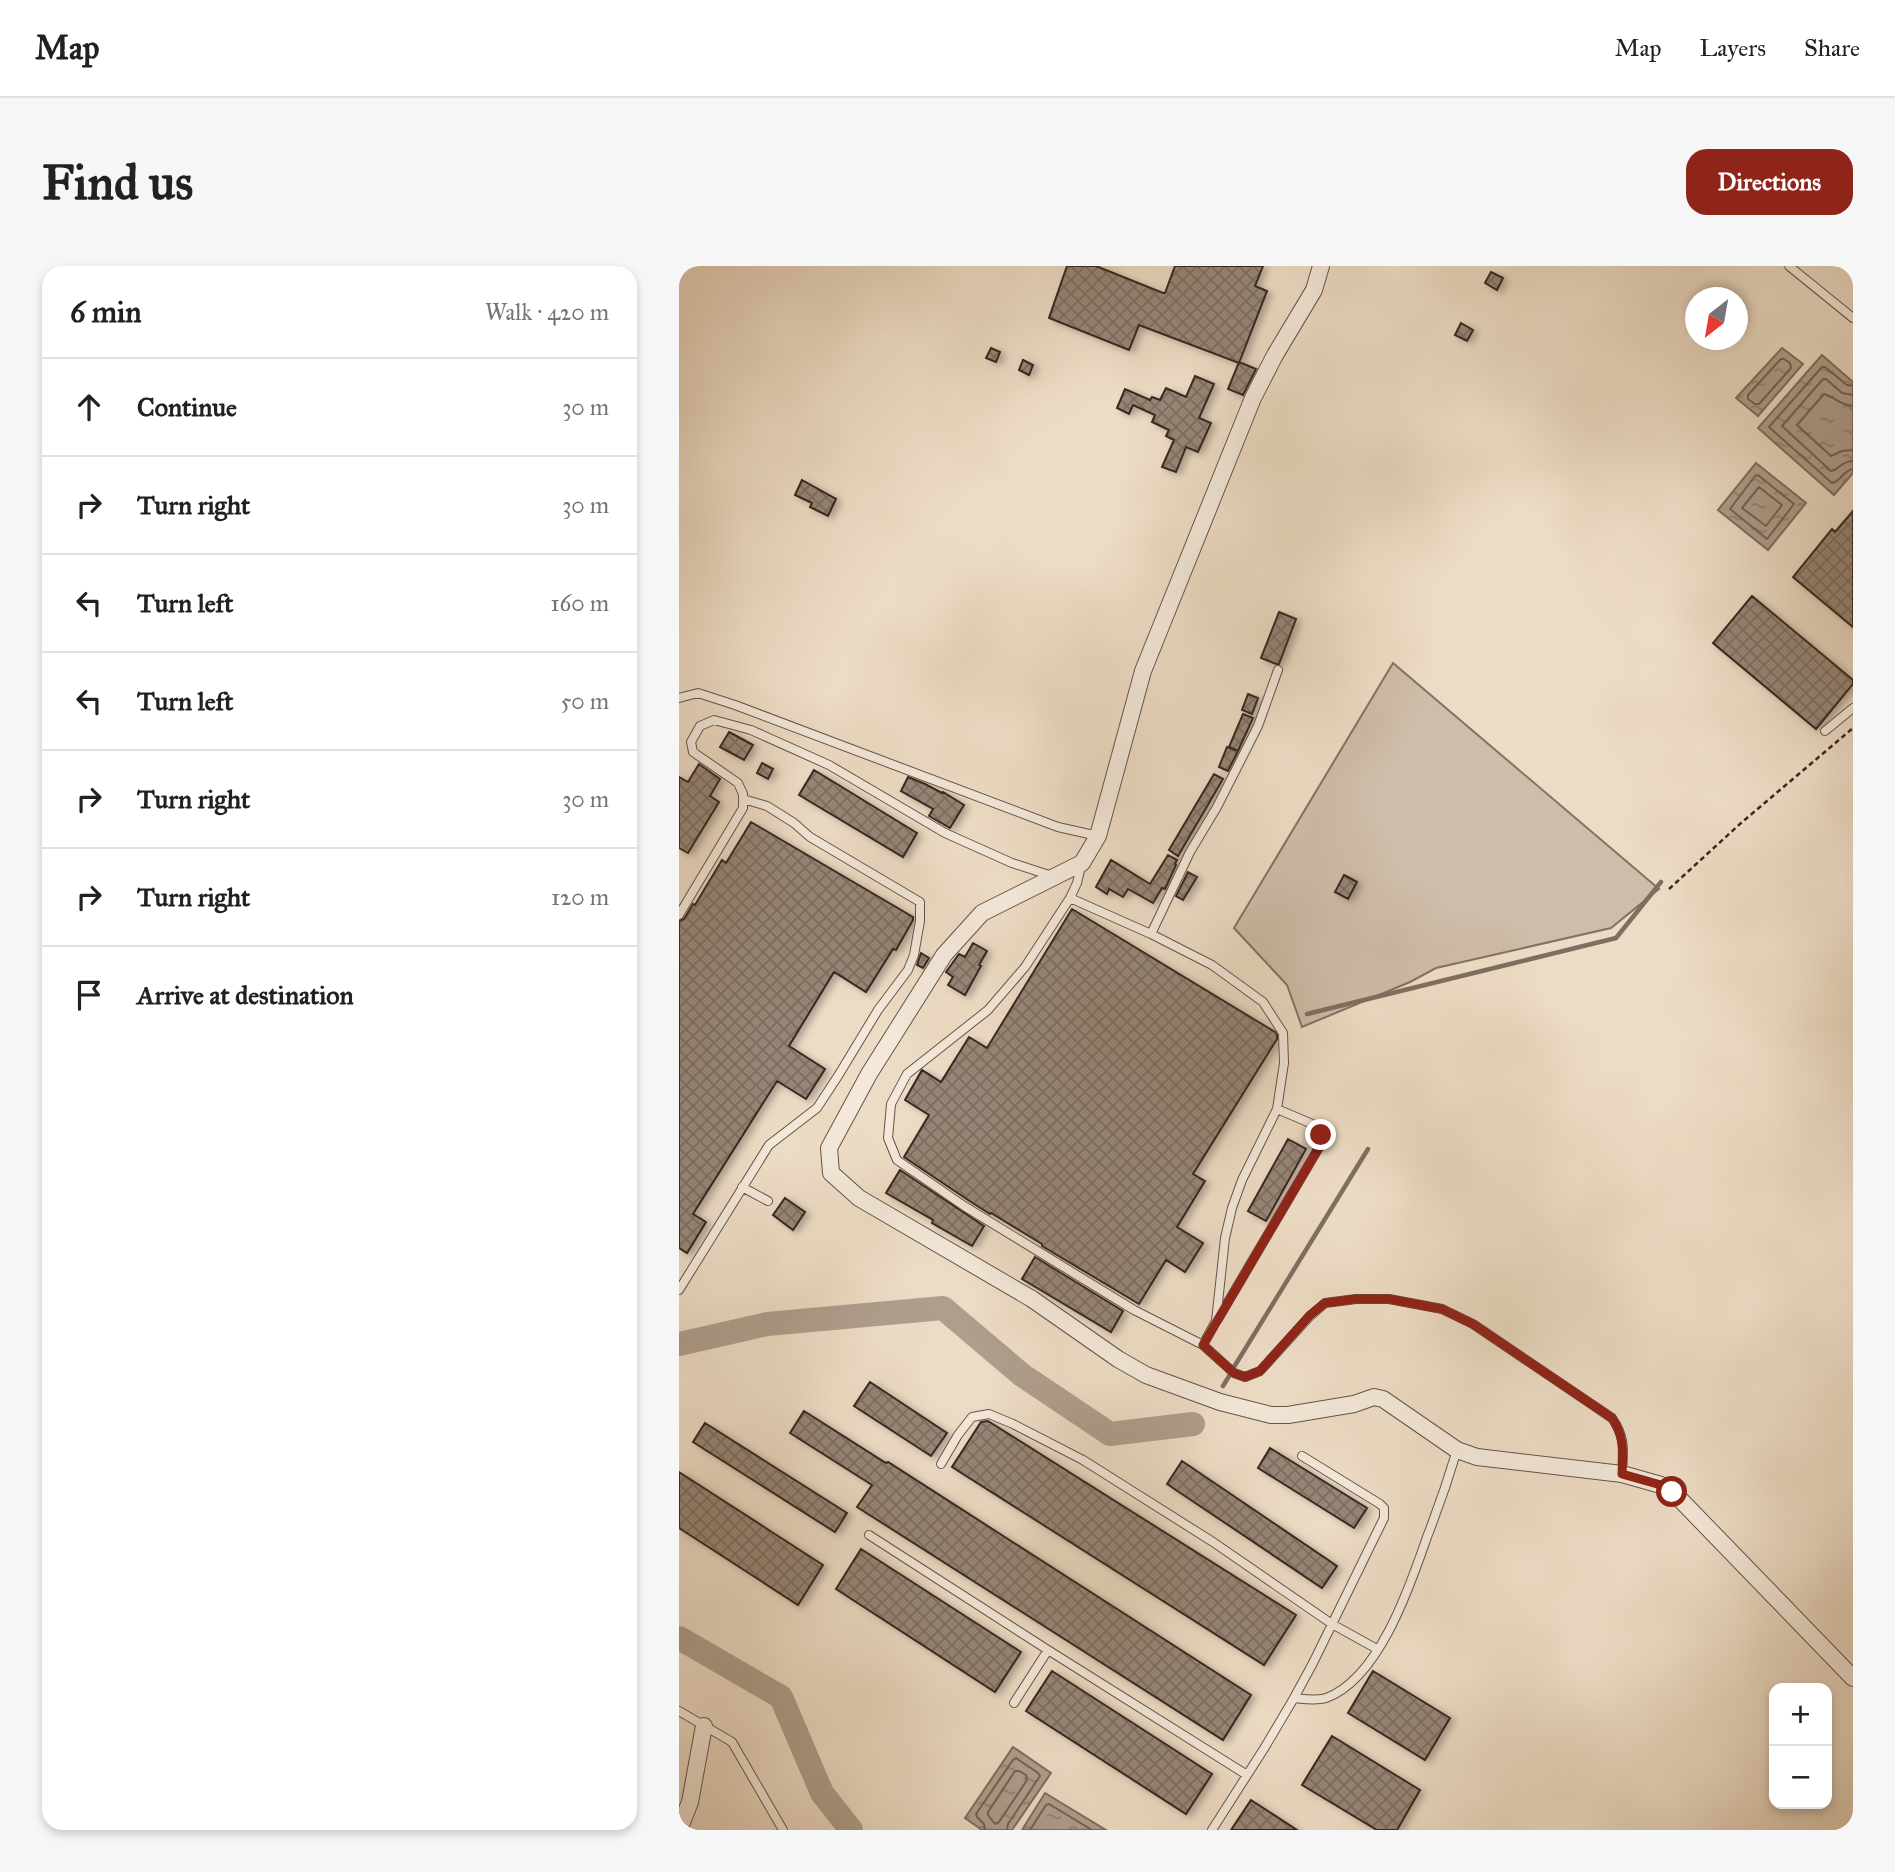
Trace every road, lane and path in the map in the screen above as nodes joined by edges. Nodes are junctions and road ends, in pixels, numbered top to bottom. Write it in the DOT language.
graph roads {
  1 [pos="1321,266"];
  2 [pos="1789,266"];
  3 [pos="1853,318"];
  4 [pos="1278,670"];
  5 [pos="679,698"];
  6 [pos="1853,708"];
  7 [pos="1853,728"];
  8 [pos="1825,731"];
  9 [pos="743,799"];
  10 [pos="1098,836"];
  11 [pos="1082,863"];
  12 [pos="1053,876"];
  13 [pos="1669,889"];
  14 [pos="1070,898"];
  15 [pos="679,915"];
  16 [pos="1151,934"];
  17 [pos="1277,1109"];
  18 [pos="742,1187"];
  19 [pos="768,1201"];
  20 [pos="679,1290"];
  21 [pos="1216,1321"];
  22 [pos="1203,1345"];
  23 [pos="1457,1450"];
  24 [pos="1302,1457"];
  25 [pos="941,1464"];
  26 [pos="1622,1474"];
  27 [pos="869,1535"];
  28 [pos="1332,1624"];
  29 [pos="1377,1649"];
  30 [pos="1048,1650"];
  31 [pos="1853,1678"];
  32 [pos="1294,1699"];
  33 [pos="1014,1703"];
  34 [pos="679,1711"];
  35 [pos="704,1726"];
  36 [pos="1247,1775"];
  37 [pos="679,1830"];
  38 [pos="783,1830"];
  39 [pos="1212,1830"];
  1 -- 10 [label="street"];
  2 -- 3 [label="lane"];
  4 -- 16 [label="lane"];
  5 -- 10 [label="lane"];
  6 -- 8 [label="lane"];
  7 -- 13 [label="path"];
  9 -- 12 [label="lane"];
  9 -- 15 [label="lane"];
  9 -- 18 [label="lane"];
  10 -- 11 [label="street"];
  11 -- 12 [label="street"];
  11 -- 14 [label="lane"];
  12 -- 23 [label="street"];
  14 -- 16 [label="lane"];
  14 -- 22 [label="lane"];
  16 -- 17 [label="lane"];
  17 -- 21 [label="lane"];
  17 -- 21 [label="lane"];
  18 -- 19 [label="lane"];
  18 -- 20 [label="lane"];
  21 -- 22 [label="lane"];
  22 -- 26 [label="lane"];
  23 -- 26 [label="street"];
  23 -- 29 [label="lane"];
  24 -- 28 [label="lane"];
  25 -- 28 [label="lane"];
  26 -- 31 [label="street"];
  27 -- 30 [label="lane"];
  28 -- 29 [label="lane"];
  28 -- 32 [label="lane"];
  29 -- 32 [label="lane"];
  30 -- 33 [label="lane"];
  30 -- 36 [label="lane"];
  32 -- 36 [label="lane"];
  34 -- 35 [label="lane"];
  35 -- 37 [label="street"];
  35 -- 38 [label="lane"];
  36 -- 39 [label="lane"];
}
